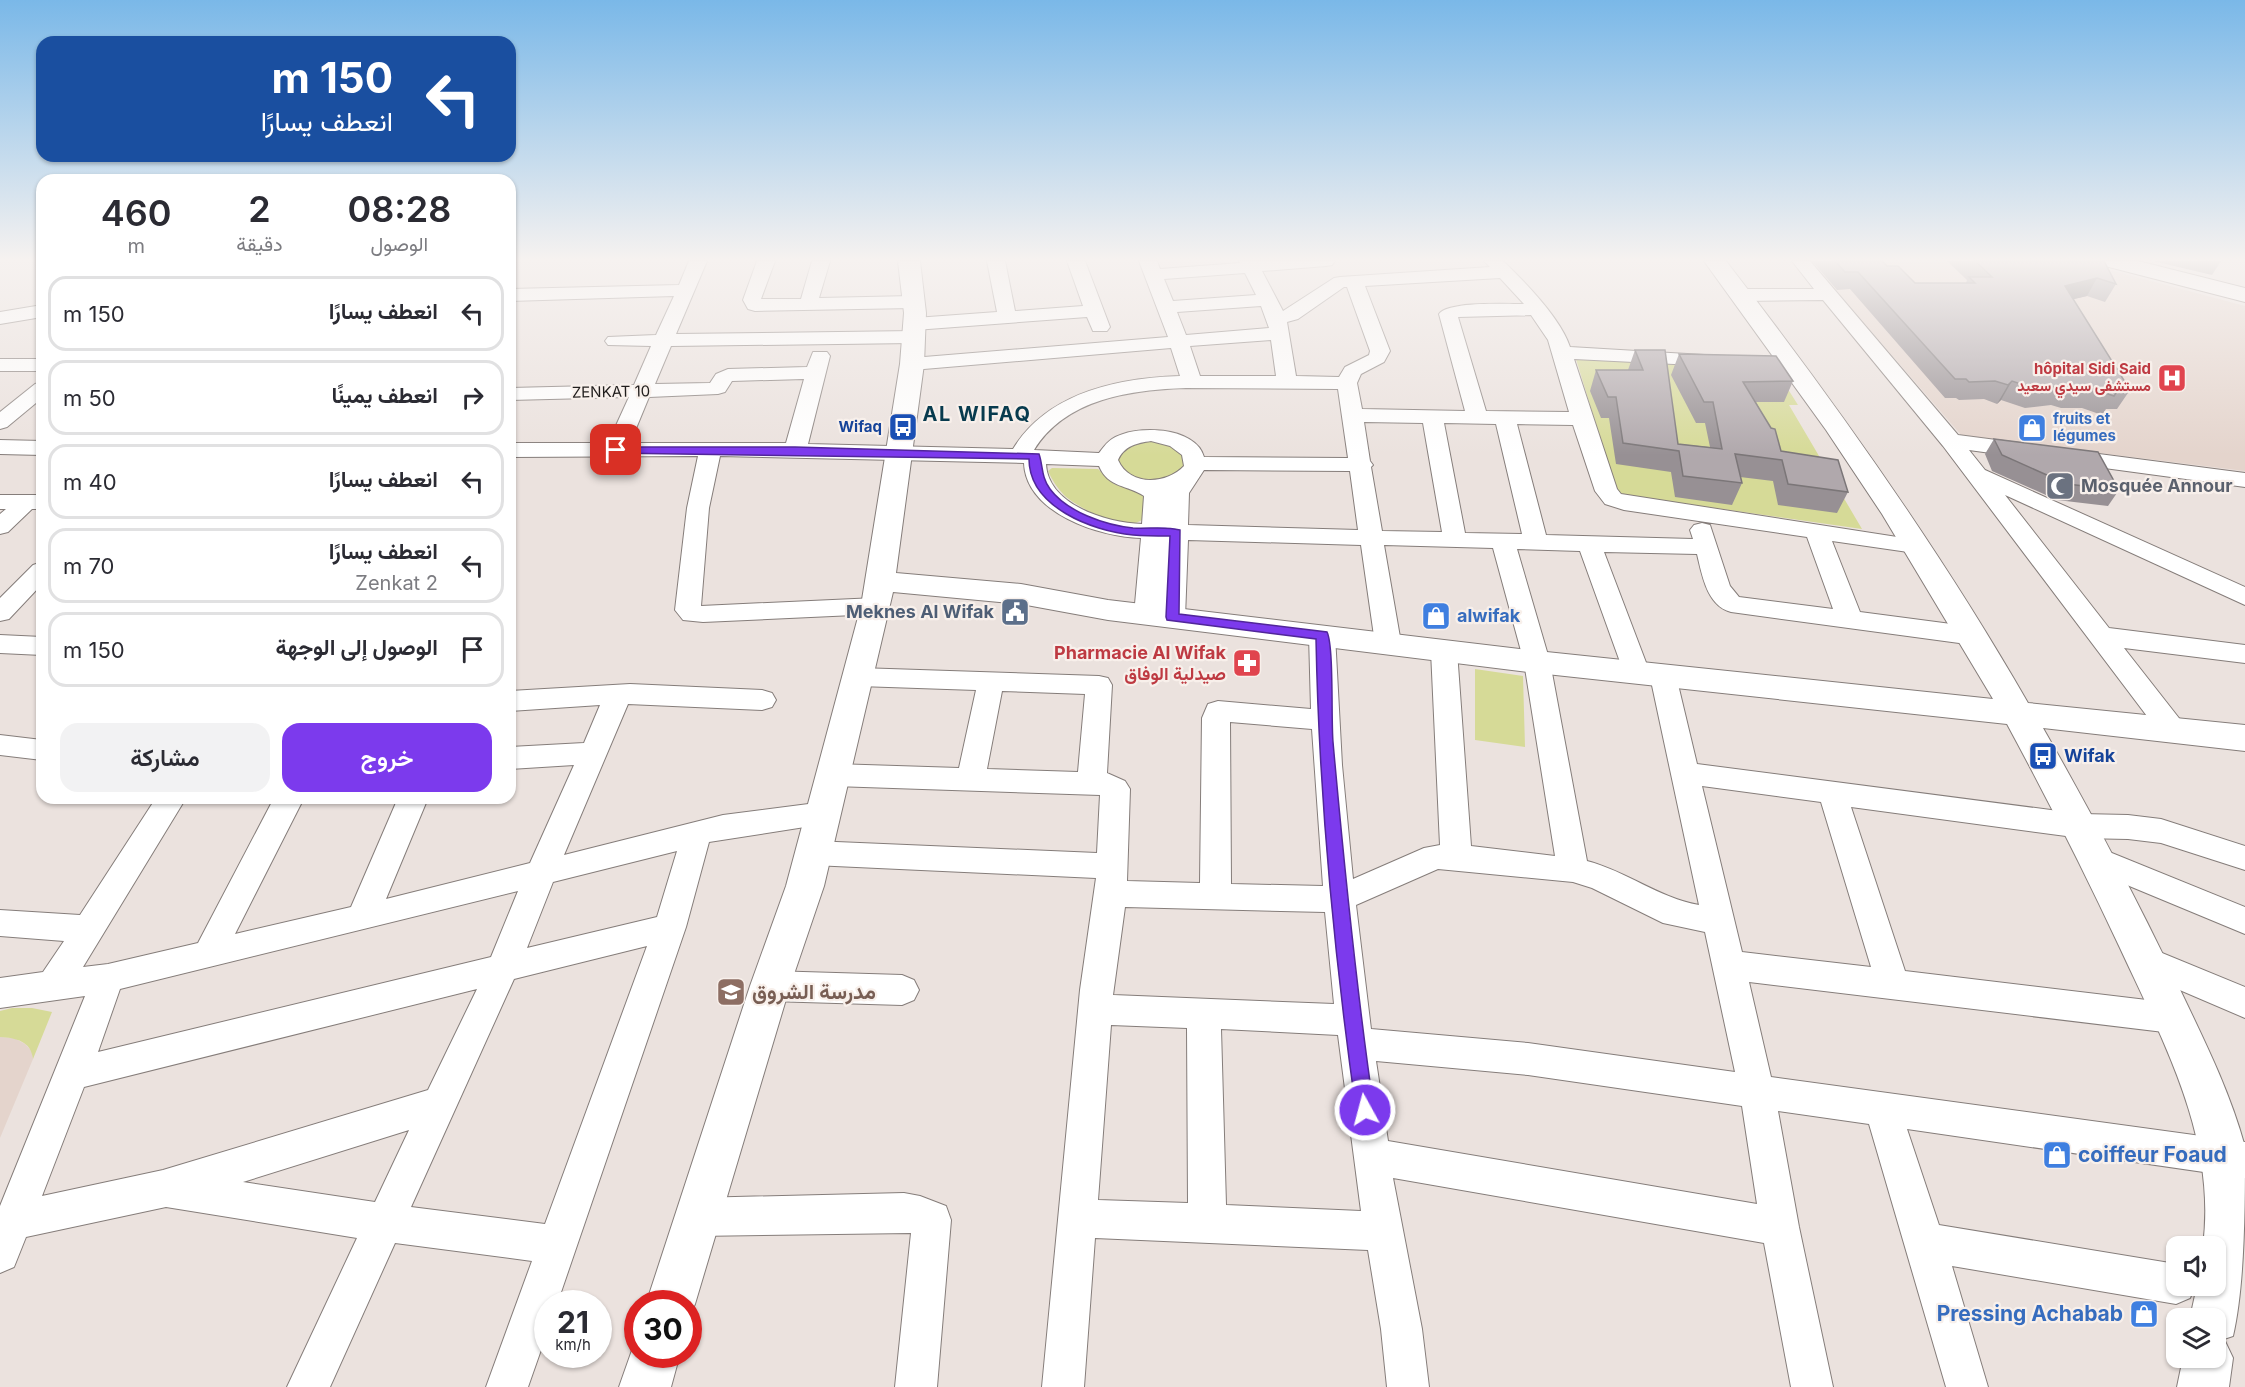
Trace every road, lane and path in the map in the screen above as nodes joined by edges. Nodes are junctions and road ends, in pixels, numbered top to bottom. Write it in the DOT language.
graph roads {
  1 [pos="669,326"];
  2 [pos="792,326"];
  3 [pos="887,326"];
  4 [pos="914,326"];
  5 [pos="1100,326"];
  6 [pos="1173,326"];
  7 [pos="1279,326"];
  8 [pos="1371,326"];
  9 [pos="1451,326"];
  10 [pos="1549,326"];
  11 [pos="1759,326"];
  12 [pos="1855,326"];
  13 [pos="824,337"];
  14 [pos="786,338"];
  15 [pos="663,339"];
  16 [pos="1179,340"];
  17 [pos="615,341"];
  18 [pos="1108,348"];
  19 [pos="1562,353"];
  20 [pos="1734,361"];
  21 [pos="912,364"];
  22 [pos="0,365"];
  23 [pos="36,365"];
  24 [pos="816,373"];
  25 [pos="1192,382"];
  26 [pos="1287,382"];
  27 [pos="1347,383"];
  28 [pos="643,391"];
  29 [pos="36,393"];
  30 [pos="516,394"];
  31 [pos="1351,415"];
  32 [pos="1433,418"];
  33 [pos="1478,418"];
  34 [pos="1504,419"];
  35 [pos="1581,419"];
  36 [pos="0,423"];
  37 [pos="1951,441"];
  38 [pos="0,447"];
  39 [pos="36,448"];
  40 [pos="516,450"];
  41 [pos="616,450"];
  42 [pos="795,450"];
  43 [pos="710,451"];
  44 [pos="899,453"];
  45 [pos="1028,456"];
  46 [pos="1107,460"];
  47 [pos="1362,465"];
  48 [pos="1191,470"];
  49 [pos="1976,474"];
  50 [pos="2245,480"];
  51 [pos="1144,486"];
  52 [pos="0,502"];
  53 [pos="34,502"];
  54 [pos="1698,514"];
  55 [pos="0,527"];
  56 [pos="1815,531"];
  57 [pos="1165,532"];
  58 [pos="1373,538"];
  59 [pos="1455,540"];
  60 [pos="1503,542"];
  61 [pos="1536,543"];
  62 [pos="1589,544"];
  63 [pos="1915,546"];
  64 [pos="1707,548"];
  65 [pos="36,576"];
  66 [pos="878,593"];
  67 [pos="2245,597"];
  68 [pos="0,613"];
  69 [pos="1160,616"];
  70 [pos="1850,620"];
  71 [pos="1322,635"];
  72 [pos="1974,636"];
  73 [pos="2101,636"];
  74 [pos="1388,643"];
  75 [pos="0,644"];
  76 [pos="36,646"];
  77 [pos="1444,651"];
  78 [pos="2245,654"];
  79 [pos="1537,662"];
  80 [pos="1650,675"];
  81 [pos="859,677"];
  82 [pos="992,681"];
  83 [pos="619,694"];
  84 [pos="762,700"];
  85 [pos="516,701"];
  86 [pos="2019,712"];
  87 [pos="1324,720"];
  88 [pos="2172,729"];
  89 [pos="2245,738"];
  90 [pos="0,745"];
  91 [pos="36,749"];
  92 [pos="594,753"];
  93 [pos="516,758"];
  94 [pos="1684,773"];
  95 [pos="834,775"];
  96 [pos="971,779"];
  97 [pos="1092,784"];
  98 [pos="1832,792"];
  99 [pos="167,804"];
  100 [pos="286,804"];
  101 [pos="410,804"];
  102 [pos="824,813"];
  103 [pos="697,833"];
  104 [pos="2089,843"];
  105 [pos="813,854"];
  106 [pos="1456,857"];
  107 [pos="2245,858"];
  108 [pos="1573,870"];
  109 [pos="542,871"];
  110 [pos="1112,880"];
  111 [pos="1215,896"];
  112 [pos="1338,899"];
  113 [pos="363,918"];
  114 [pos="1719,921"];
  115 [pos="2245,921"];
  116 [pos="0,923"];
  117 [pos="669,927"];
  118 [pos="87,929"];
  119 [pos="209,954"];
  120 [pos="2145,960"];
  121 [pos="1729,965"];
  122 [pos="504,966"];
  123 [pos="108,978"];
  124 [pos="1892,983"];
  125 [pos="53,986"];
  126 [pos="770,986"];
  127 [pos="902,990"];
  128 [pos="0,993"];
  129 [pos="2245,1003"];
  130 [pos="1096,1009"];
  131 [pos="1204,1013"];
  132 [pos="2172,1018"];
  133 [pos="1354,1031"];
  134 [pos="72,1074"];
  135 [pos="1757,1091"];
  136 [pos="441,1103"];
  137 [pos="1883,1110"];
  138 [pos="1371,1156"];
  139 [pos="2235,1160"];
  140 [pos="163,1189"];
  141 [pos="2237,1216"];
  142 [pos="696,1217"];
  143 [pos="1078,1218"];
  144 [pos="386,1223"];
  145 [pos="1207,1224"];
  146 [pos="1780,1227"];
  147 [pos="1383,1231"];
  148 [pos="6,1237"];
  149 [pos="1925,1242"];
  150 [pos="557,1245"];
  151 [pos="2166,1282"];
  152 [pos="674,1290"];
  153 [pos="2206,1299"];
  154 [pos="651,1368"];
  155 [pos="2206,1368"];
  156 [pos="308,1387"];
  157 [pos="507,1387"];
  158 [pos="645,1387"];
  159 [pos="916,1387"];
  160 [pos="1063,1387"];
  161 [pos="1408,1387"];
  162 [pos="1812,1387"];
  163 [pos="1967,1387"];
  164 [pos="2202,1387"];
  1 -- 15 [label="street"];
  2 -- 14 [label="street"];
  3 -- 13 [label="street"];
  4 -- 21 [label="street"];
  5 -- 18 [label="street"];
  6 -- 16 [label="street"];
  7 -- 16 [label="street"];
  7 -- 26 [label="street"];
  8 -- 27 [label="street"];
  9 -- 33 [label="street"];
  10 -- 19 [label="street"];
  11 -- 63 [label="street"];
  12 -- 37 [label="street"];
  13 -- 14 [label="street"];
  13 -- 24 [label="street"];
  14 -- 15 [label="street"];
  15 -- 17 [label="street"];
  15 -- 28 [label="street"];
  16 -- 18 [label="street"];
  16 -- 25 [label="street"];
  18 -- 21 [label="street"];
  19 -- 20 [label="street"];
  19 -- 35 [label="street"];
  21 -- 44 [label="street"];
  22 -- 23 [label="street"];
  24 -- 28 [label="street, ZENKAT 10"];
  24 -- 42 [label="street"];
  25 -- 26 [label="street"];
  25 -- 45 [label="street"];
  26 -- 27 [label="street"];
  27 -- 31 [label="street"];
  28 -- 30 [label="street, ZENKAT 10"];
  28 -- 41 [label="street"];
  29 -- 36 [label="street"];
  31 -- 32 [label="street"];
  31 -- 47 [label="street"];
  32 -- 33 [label="street"];
  32 -- 59 [label="street"];
  33 -- 34 [label="street"];
  34 -- 35 [label="street"];
  34 -- 61 [label="street"];
  35 -- 54 [label="street"];
  37 -- 49 [label="street"];
  37 -- 50 [label="street"];
  38 -- 39 [label="street"];
  40 -- 41 [label="street"];
  41 -- 43 [label="street"];
  42 -- 43 [label="street"];
  42 -- 44 [label="street"];
  43 -- 66 [label="street"];
  44 -- 45 [label="street"];
  44 -- 66 [label="street"];
  45 -- 46 [label="street"];
  45 -- 57 [label="street"];
  46 -- 48 [label="street"];
  46 -- 51 [label="street"];
  47 -- 48 [label="street"];
  47 -- 58 [label="street"];
  48 -- 51 [label="street"];
  48 -- 57 [label="street"];
  49 -- 67 [label="street"];
  49 -- 73 [label="street"];
  51 -- 57 [label="street"];
  52 -- 53 [label="street"];
  53 -- 55 [label="street"];
  54 -- 56 [label="street"];
  54 -- 64 [label="street"];
  56 -- 63 [label="street"];
  56 -- 70 [label="street"];
  57 -- 58 [label="street"];
  57 -- 69 [label="street"];
  58 -- 59 [label="street"];
  58 -- 74 [label="street"];
  59 -- 60 [label="street"];
  60 -- 61 [label="street"];
  60 -- 79 [label="street"];
  61 -- 62 [label="street"];
  62 -- 64 [label="street"];
  62 -- 80 [label="street"];
  63 -- 72 [label="street"];
  64 -- 70 [label="street"];
  65 -- 68 [label="street"];
  66 -- 69 [label="street"];
  66 -- 81 [label="street"];
  69 -- 71 [label="street"];
  70 -- 72 [label="street"];
  71 -- 74 [label="street"];
  71 -- 87 [label="street"];
  72 -- 86 [label="street"];
  73 -- 78 [label="street"];
  73 -- 88 [label="street"];
  74 -- 77 [label="street"];
  75 -- 76 [label="street"];
  77 -- 79 [label="street"];
  77 -- 106 [label="street"];
  79 -- 80 [label="street"];
  79 -- 108 [label="street"];
  80 -- 86 [label="street"];
  80 -- 94 [label="street"];
  81 -- 82 [label="street"];
  81 -- 95 [label="street"];
  82 -- 96 [label="street"];
  82 -- 97 [label="street"];
  83 -- 84 [label="street"];
  83 -- 85 [label="street"];
  83 -- 92 [label="street"];
  86 -- 88 [label="street"];
  86 -- 104 [label="street"];
  87 -- 111 [label="street"];
  87 -- 112 [label="street"];
  88 -- 89 [label="street"];
  90 -- 91 [label="street"];
  92 -- 93 [label="street"];
  92 -- 109 [label="street"];
  94 -- 98 [label="street"];
  94 -- 114 [label="street"];
  95 -- 96 [label="street"];
  95 -- 102 [label="street"];
  96 -- 97 [label="street"];
  97 -- 110 [label="street"];
  98 -- 104 [label="street"];
  98 -- 124 [label="street"];
  99 -- 118 [label="street"];
  100 -- 119 [label="street"];
  101 -- 113 [label="street"];
  102 -- 103 [label="street"];
  102 -- 105 [label="street"];
  103 -- 109 [label="street"];
  103 -- 117 [label="street"];
  104 -- 107 [label="street"];
  104 -- 115 [label="street"];
  104 -- 120 [label="street"];
  105 -- 110 [label="street"];
  105 -- 126 [label="street"];
  106 -- 108 [label="street"];
  106 -- 112 [label="street"];
  108 -- 114 [label="street"];
  109 -- 113 [label="street"];
  109 -- 122 [label="street"];
  110 -- 111 [label="street"];
  110 -- 130 [label="street"];
  111 -- 112 [label="street"];
  112 -- 133 [label="street"];
  113 -- 119 [label="street"];
  114 -- 121 [label="street"];
  116 -- 118 [label="street"];
  117 -- 122 [label="street"];
  117 -- 150 [label="street"];
  118 -- 125 [label="street"];
  119 -- 123 [label="street"];
  120 -- 129 [label="street"];
  120 -- 132 [label="street"];
  121 -- 124 [label="street"];
  121 -- 135 [label="street"];
  122 -- 134 [label="street"];
  122 -- 136 [label="street"];
  123 -- 125 [label="street"];
  123 -- 134 [label="street"];
  124 -- 132 [label="street"];
  125 -- 128 [label="street"];
  126 -- 127 [label="street"];
  126 -- 142 [label="street"];
  130 -- 131 [label="street"];
  130 -- 143 [label="street"];
  131 -- 133 [label="street"];
  131 -- 145 [label="street"];
  132 -- 139 [label="street"];
  133 -- 135 [label="street"];
  133 -- 138 [label="street"];
  134 -- 148 [label="street"];
  135 -- 137 [label="street"];
  135 -- 146 [label="street"];
  136 -- 140 [label="street"];
  136 -- 144 [label="street"];
  137 -- 139 [label="street"];
  137 -- 149 [label="street"];
  138 -- 146 [label="street"];
  138 -- 147 [label="street"];
  139 -- 141 [label="street"];
  140 -- 144 [label="street"];
  140 -- 148 [label="street"];
  141 -- 153 [label="street"];
  142 -- 152 [label="street"];
  142 -- 159 [label="street"];
  143 -- 145 [label="street"];
  143 -- 160 [label="street"];
  144 -- 150 [label="street"];
  144 -- 156 [label="street"];
  145 -- 147 [label="street"];
  146 -- 162 [label="street"];
  147 -- 161 [label="street"];
  149 -- 151 [label="street"];
  149 -- 163 [label="street"];
  150 -- 157 [label="street"];
  154 -- 158 [label="street"];
  155 -- 164 [label="street"];
}
